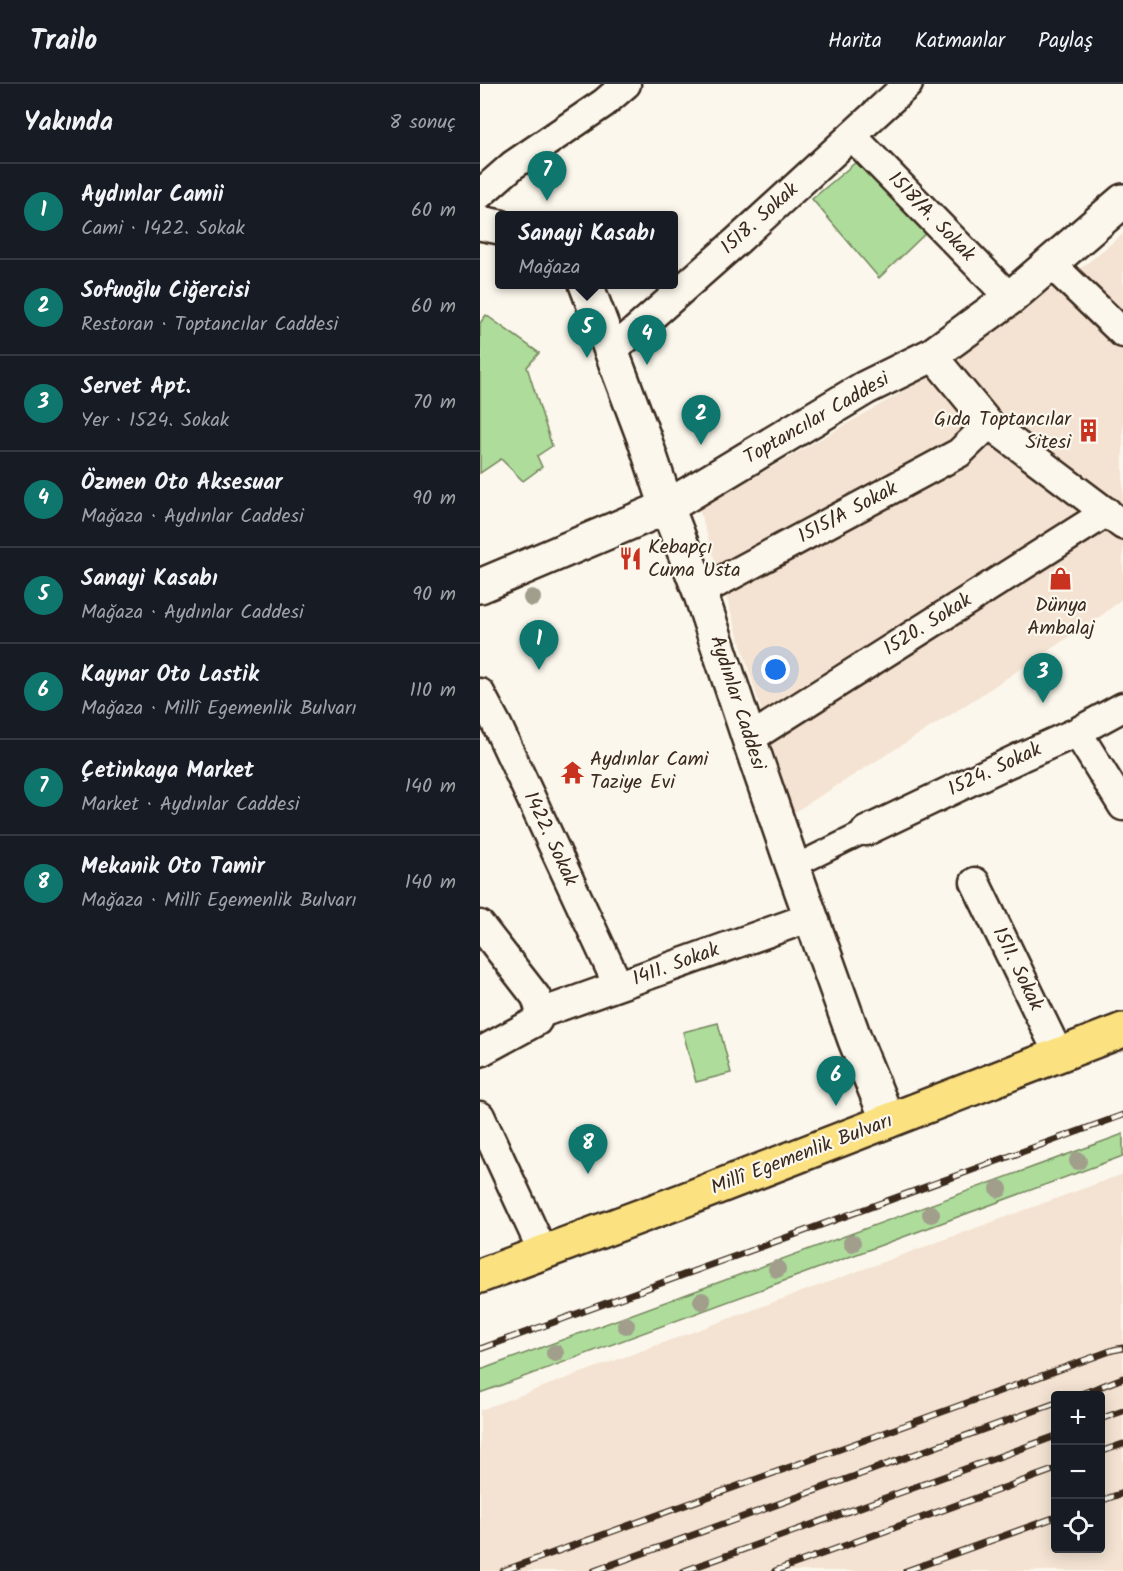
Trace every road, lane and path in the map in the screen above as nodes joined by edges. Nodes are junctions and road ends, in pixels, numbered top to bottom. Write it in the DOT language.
graph roads {
  1 [pos="626,84"];
  2 [pos="908,84"];
  3 [pos="852,136"];
  4 [pos="480,194"];
  5 [pos="1123,201"];
  6 [pos="480,223"];
  7 [pos="495,226"];
  8 [pos="1050,263"];
  9 [pos="587,289"];
  10 [pos="1010,298"];
  11 [pos="1123,333"];
  12 [pos="610,352"];
  13 [pos="932,355"];
  14 [pos="989,424"];
  15 [pos="667,507"];
  16 [pos="1115,518"];
  17 [pos="480,586"];
  18 [pos="700,592"];
  19 [pos="480,693"];
  20 [pos="1123,707"];
  21 [pos="1077,732"];
  22 [pos="749,739"];
  23 [pos="1123,806"];
  24 [pos="866,831"];
  25 [pos="793,867"];
  26 [pos="975,882"];
  27 [pos="811,917"];
  28 [pos="480,925"];
  29 [pos="618,986"];
  30 [pos="541,1013"];
  31 [pos="1123,1030"];
  32 [pos="480,1052"];
  33 [pos="1059,1055"];
  34 [pos="480,1116"];
  35 [pos="888,1121"];
  36 [pos="543,1252"];
  37 [pos="480,1276"];
  1 -- 4 [label="street"];
  2 -- 3 [label="street, 1518. Sokak"];
  3 -- 10 [label="street, 1518/A. Sokak"];
  3 -- 12 [label="street, 1518. Sokak"];
  5 -- 8 [label="street, Toptancılar Caddesi"];
  6 -- 7 [label="street"];
  8 -- 10 [label="street, Toptancılar Caddesi"];
  8 -- 11 [label="street"];
  9 -- 12 [label="street, Aydınlar Caddesi"];
  10 -- 13 [label="street, Toptancılar Caddesi"];
  12 -- 15 [label="street, Aydınlar Caddesi"];
  13 -- 14 [label="street"];
  13 -- 15 [label="street, Toptancılar Caddesi"];
  14 -- 16 [label="street"];
  14 -- 18 [label="street, 1515/A Sokak"];
  15 -- 17 [label="street, Toptancılar Caddesi"];
  15 -- 18 [label="street, Aydınlar Caddesi"];
  16 -- 22 [label="street, 1520. Sokak"];
  18 -- 22 [label="street, Aydınlar Caddesi"];
  19 -- 29 [label="street, 1422. Sokak"];
  20 -- 21 [label="street, 1524. Sokak"];
  21 -- 23 [label="street"];
  21 -- 24 [label="street, 1524. Sokak"];
  22 -- 25 [label="street, Aydınlar Caddesi"];
  24 -- 25 [label="street"];
  25 -- 27 [label="street, Aydınlar Caddesi"];
  26 -- 33 [label="street, 1511. Sokak"];
  27 -- 29 [label="street, 1411. Sokak"];
  27 -- 35 [label="street, Aydınlar Caddesi"];
  28 -- 30 [label="street"];
  29 -- 30 [label="street, 1411. Sokak"];
  30 -- 32 [label="street, 1411. Sokak"];
  31 -- 33 [label="main road, Millî Egemenlik Bulvarı"];
  33 -- 35 [label="main road, Millî Egemenlik Bulvarı"];
  34 -- 36 [label="street"];
  35 -- 36 [label="main road, Millî Egemenlik Bulvarı"];
  36 -- 37 [label="main road, Millî Egemenlik Bulvarı"];
}
